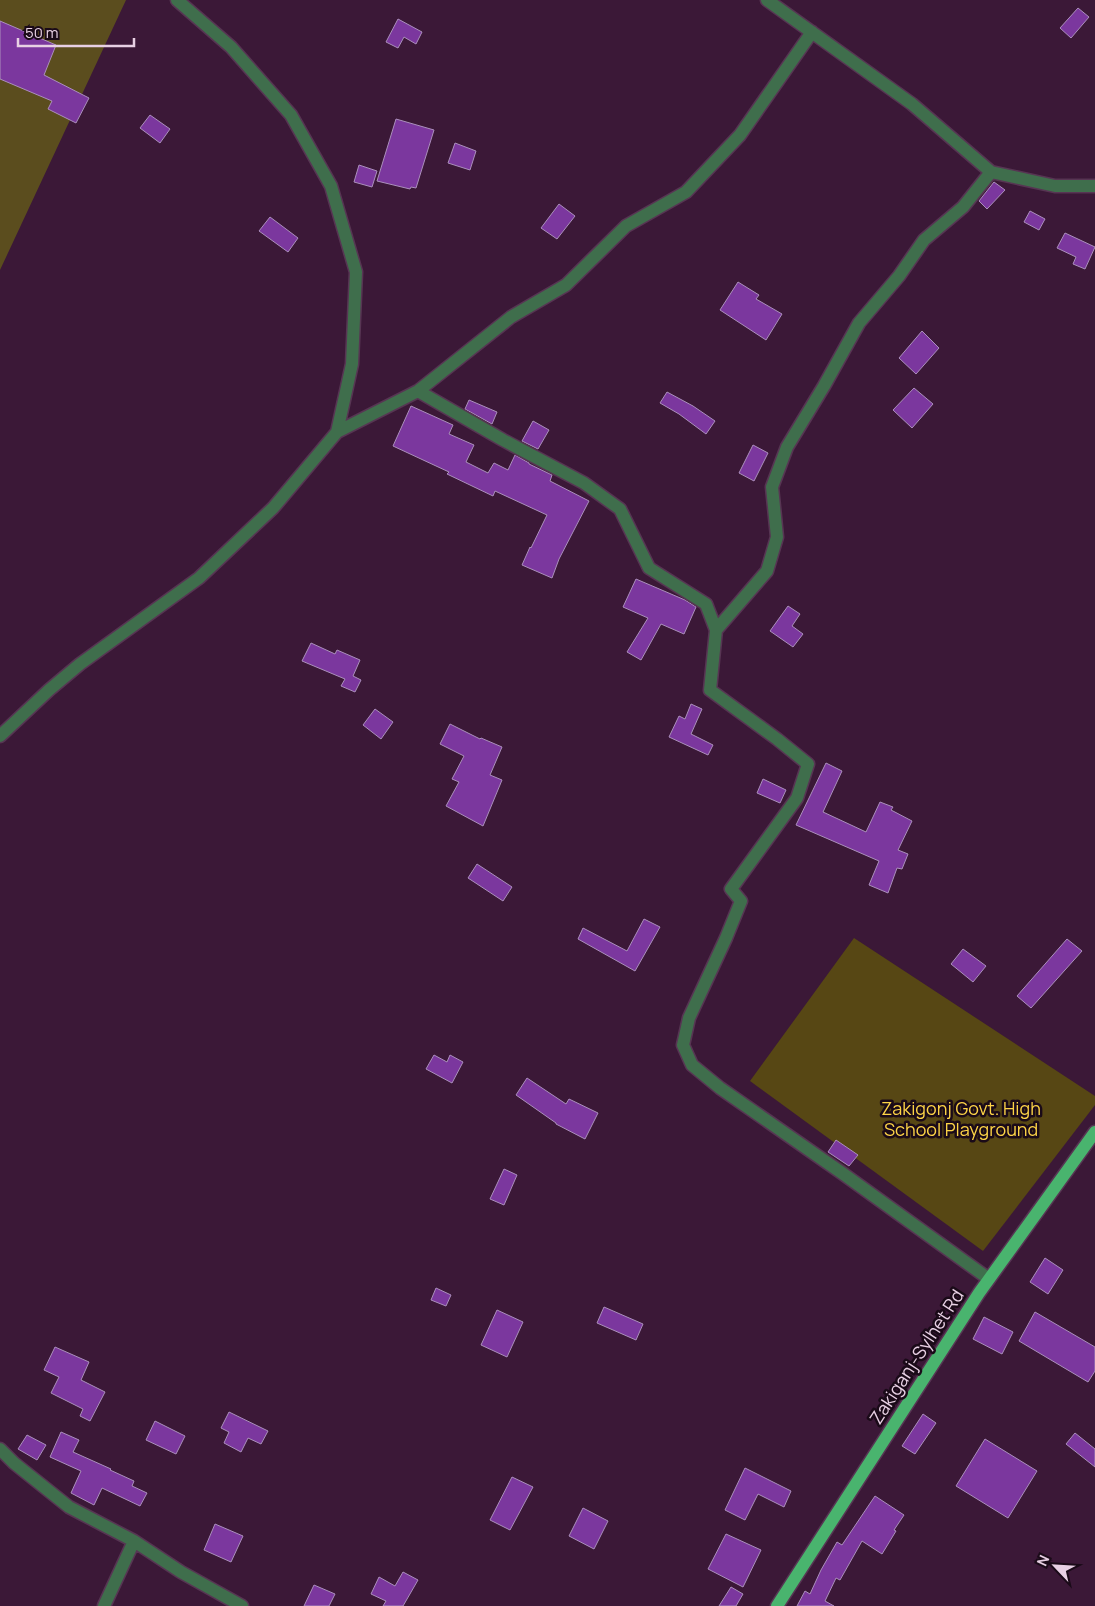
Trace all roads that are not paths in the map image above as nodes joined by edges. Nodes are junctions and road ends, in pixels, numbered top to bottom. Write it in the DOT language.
graph roads {
  1 [pos="178,0"];
  2 [pos="767,0"];
  3 [pos="812,32"];
  4 [pos="991,172"];
  5 [pos="1095,186"];
  6 [pos="418,391"];
  7 [pos="337,432"];
  8 [pos="716,630"];
  9 [pos="0,736"];
  10 [pos="1095,1132"];
  11 [pos="988,1279"];
  12 [pos="0,1449"];
  13 [pos="134,1541"];
  14 [pos="104,1606"];
  15 [pos="242,1606"];
  16 [pos="777,1606"];
  1 -- 7 [label="street"];
  2 -- 3 [label="street"];
  3 -- 4 [label="street"];
  3 -- 6 [label="street"];
  4 -- 5 [label="street"];
  4 -- 8 [label="street"];
  6 -- 7 [label="street"];
  6 -- 8 [label="street"];
  7 -- 9 [label="street"];
  8 -- 11 [label="street"];
  10 -- 11 [label="main road, Zakiganj-Sylhet Rd"];
  11 -- 16 [label="main road, Zakiganj-Sylhet Rd"];
  12 -- 13 [label="street"];
  13 -- 14 [label="street"];
  13 -- 15 [label="street"];
}
